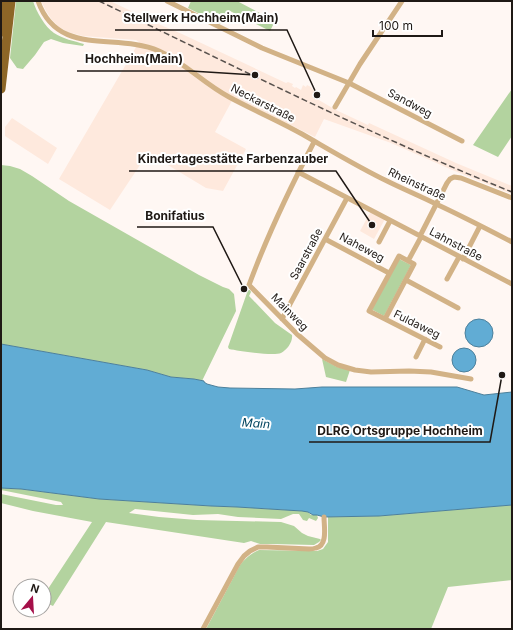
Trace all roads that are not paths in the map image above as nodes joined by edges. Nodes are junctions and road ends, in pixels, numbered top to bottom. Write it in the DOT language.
graph roads {
  1 [pos="4,1"];
  2 [pos="11,1"];
  3 [pos="38,1"];
  4 [pos="167,1"];
  5 [pos="402,1"];
  6 [pos="1,32"];
  7 [pos="349,83"];
  8 [pos="1,89"];
  9 [pos="335,107"];
  10 [pos="462,141"];
  11 [pos="314,142"];
  12 [pos="298,172"];
  13 [pos="347,198"];
  14 [pos="512,198"];
  15 [pos="436,204"];
  16 [pos="390,221"];
  17 [pos="480,226"];
  18 [pos="420,236"];
  19 [pos="325,239"];
  20 [pos="379,242"];
  21 [pos="512,242"];
  22 [pos="461,258"];
  23 [pos="408,261"];
  24 [pos="389,273"];
  25 [pos="447,279"];
  26 [pos="406,280"];
  27 [pos="512,284"];
  28 [pos="458,308"];
  29 [pos="282,319"];
  30 [pos="384,319"];
  31 [pos="425,339"];
  32 [pos="440,347"];
  33 [pos="416,357"];
  34 [pos="471,379"];
  35 [pos="324,517"];
  36 [pos="203,629"];
  1 -- 6 [label="highway"];
  2 -- 8 [label="highway"];
  3 -- 11 [label="street, Neckarstraße"];
  4 -- 7 [label="street, Sandweg"];
  5 -- 7 [label="street"];
  7 -- 9 [label="street"];
  7 -- 10 [label="street, Sandweg"];
  11 -- 12 [label="street, Mainweg"];
  11 -- 15 [label="street, Rheinstraße"];
  12 -- 13 [label="street, Lahnstraße"];
  12 -- 29 [label="street, Mainweg"];
  13 -- 16 [label="street, Lahnstraße"];
  13 -- 19 [label="street, Saarstraße"];
  14 -- 15 [label="street"];
  15 -- 17 [label="street, Rheinstraße"];
  15 -- 18 [label="street"];
  16 -- 18 [label="street, Lahnstraße"];
  16 -- 20 [label="street"];
  17 -- 21 [label="street, Rheinstraße"];
  17 -- 22 [label="street"];
  18 -- 22 [label="street, Lahnstraße"];
  18 -- 23 [label="street"];
  19 -- 24 [label="street, Naheweg"];
  19 -- 29 [label="street, Saarstraße"];
  22 -- 25 [label="street"];
  22 -- 27 [label="street, Lahnstraße"];
  23 -- 24 [label="street"];
  23 -- 26 [label="street"];
  24 -- 30 [label="street, Fuldaweg"];
  26 -- 28 [label="street"];
  26 -- 30 [label="street"];
  29 -- 34 [label="street, Mainweg"];
  30 -- 31 [label="street, Fuldaweg"];
  31 -- 32 [label="street, Fuldaweg"];
  31 -- 33 [label="street"];
  35 -- 36 [label="street"];
}
